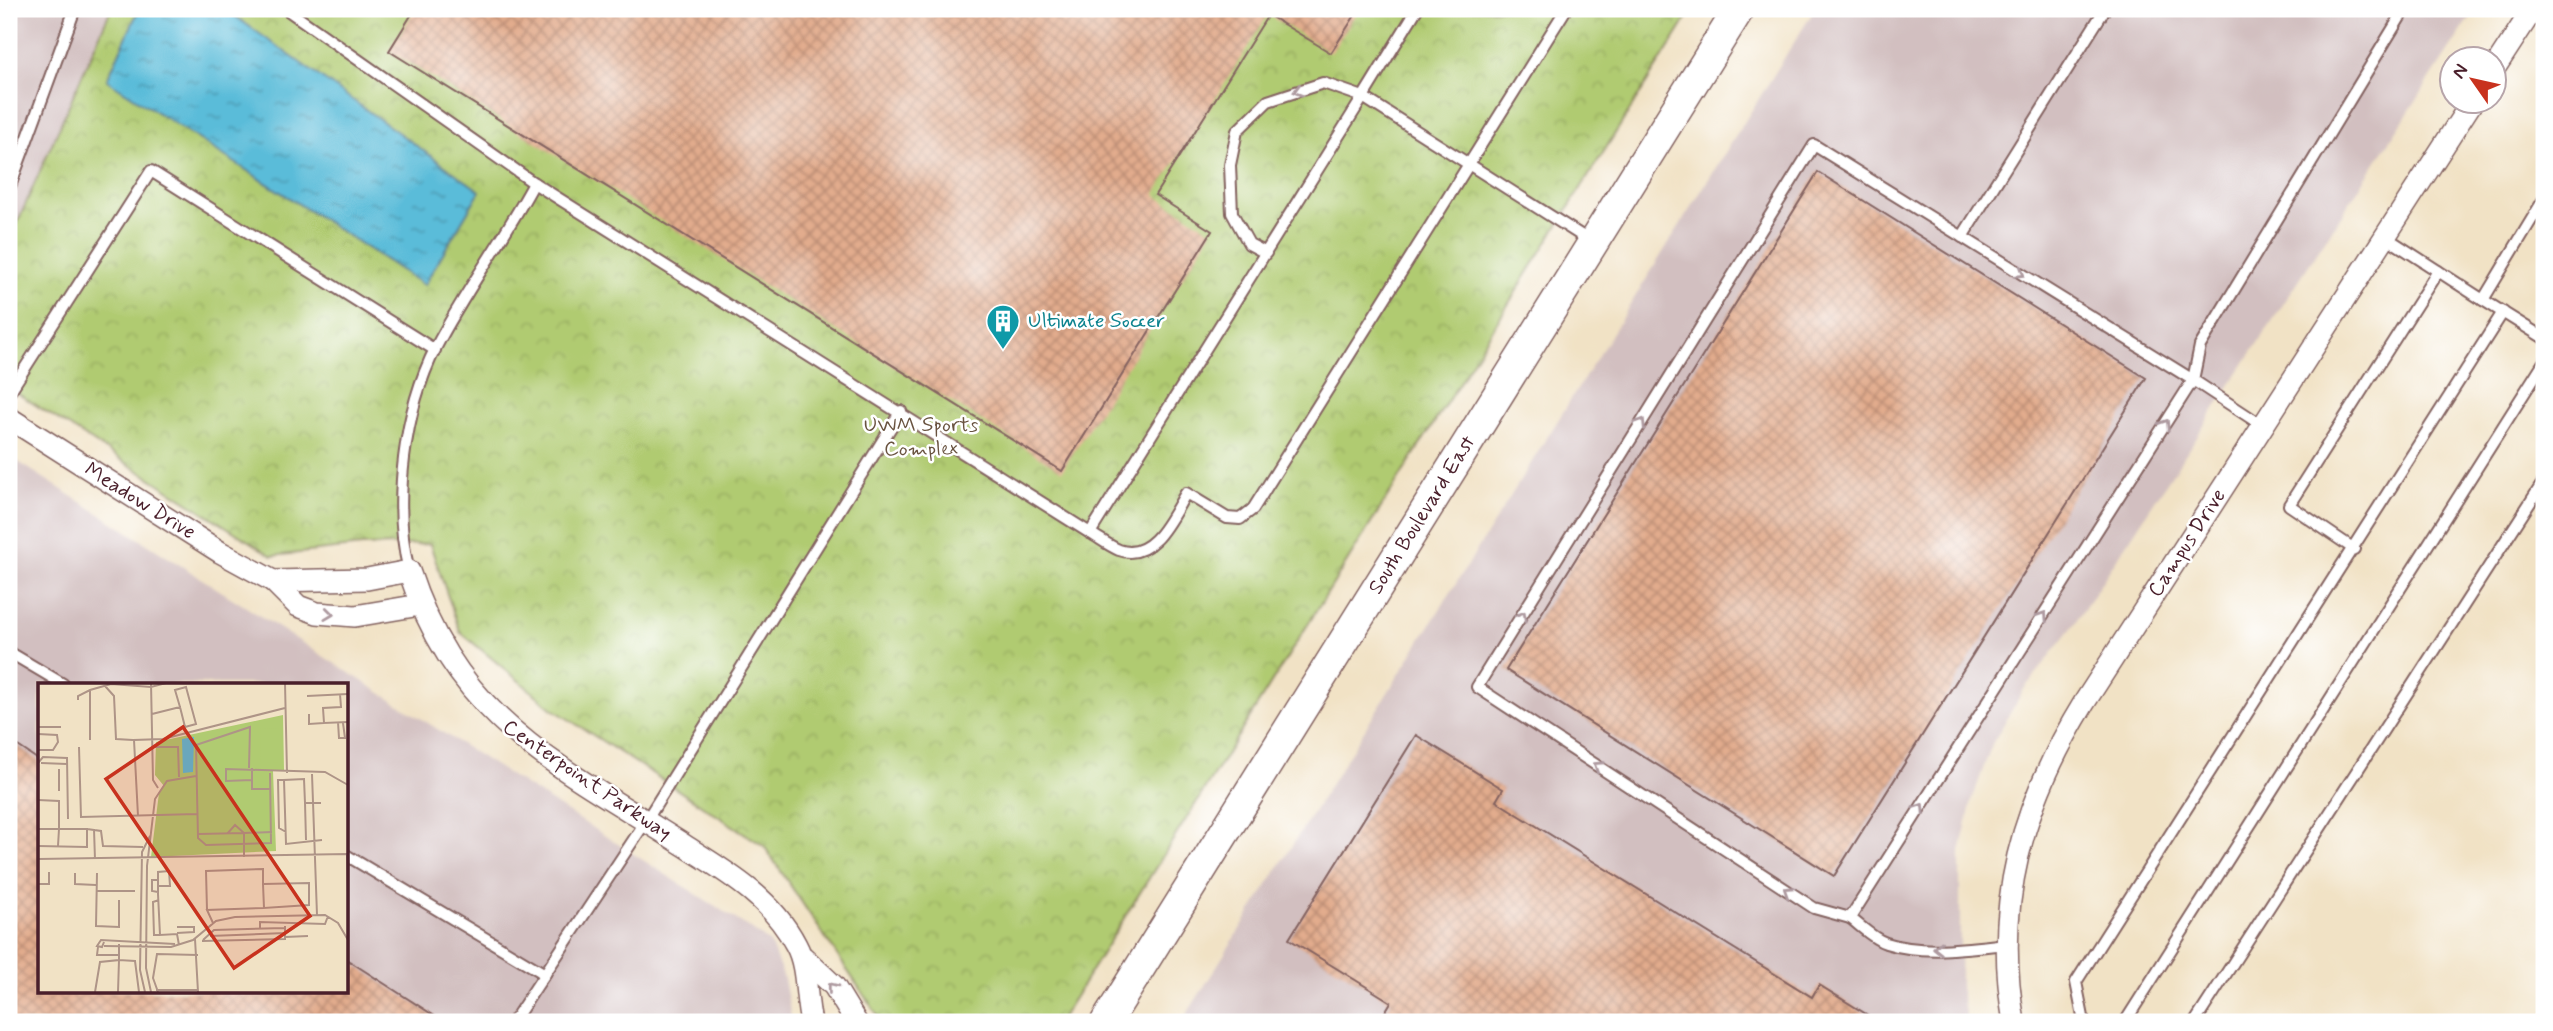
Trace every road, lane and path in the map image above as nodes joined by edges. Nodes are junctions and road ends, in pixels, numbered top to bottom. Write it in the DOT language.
graph roads {
  1 [pos="75,9"];
  2 [pos="286,9"];
  3 [pos="1417,9"];
  4 [pos="1566,9"];
  5 [pos="1739,9"];
  6 [pos="2105,9"];
  7 [pos="2405,9"];
  8 [pos="2533,9"];
  9 [pos="2508,47"];
  10 [pos="1363,97"];
  11 [pos="2463,116"];
  12 [pos="1470,163"];
  13 [pos="534,183"];
  14 [pos="9,189"];
  15 [pos="2544,199"];
  16 [pos="2384,236"];
  17 [pos="1962,237"];
  18 [pos="1593,243"];
  19 [pos="1266,253"];
  20 [pos="2438,271"];
  21 [pos="2483,300"];
  22 [pos="2503,312"];
  23 [pos="2544,338"];
  24 [pos="435,350"];
  25 [pos="2544,362"];
  26 [pos="2193,380"];
  27 [pos="9,393"];
  28 [pos="901,411"];
  29 [pos="9,418"];
  30 [pos="2263,426"];
  31 [pos="2544,481"];
  32 [pos="1090,533"];
  33 [pos="2354,549"];
  34 [pos="409,571"];
  35 [pos="272,581"];
  36 [pos="420,606"];
  37 [pos="9,652"];
  38 [pos="61,683"];
  39 [pos="646,821"];
  40 [pos="348,856"];
  41 [pos="1850,918"];
  42 [pos="2006,944"];
  43 [pos="803,957"];
  44 [pos="545,974"];
  45 [pos="513,1022"];
  46 [pos="811,1022"];
  47 [pos="856,1022"];
  48 [pos="1106,1022"];
  49 [pos="2014,1022"];
  50 [pos="2084,1022"];
  51 [pos="2125,1022"];
  52 [pos="2195,1022"];
  1 -- 14 [label="lane"];
  2 -- 13 [label="lane"];
  3 -- 10 [label="lane"];
  4 -- 12 [label="lane"];
  5 -- 18 [label="street, South Boulevard East"];
  6 -- 17 [label="lane"];
  7 -- 26 [label="lane"];
  8 -- 9 [label="street"];
  10 -- 12 [label="lane"];
  10 -- 19 [label="lane"];
  10 -- 19 [label="lane, one-way"];
  11 -- 16 [label="street, Campus Drive"];
  12 -- 18 [label="lane"];
  12 -- 32 [label="lane"];
  13 -- 24 [label="lane"];
  13 -- 28 [label="lane"];
  15 -- 21 [label="lane"];
  16 -- 20 [label="lane"];
  16 -- 30 [label="street, Campus Drive"];
  17 -- 26 [label="lane, one-way"];
  41 -- 17 [label="lane, one-way"];
  18 -- 48 [label="street, South Boulevard East"];
  19 -- 32 [label="lane"];
  20 -- 21 [label="lane"];
  20 -- 33 [label="lane"];
  21 -- 22 [label="lane"];
  22 -- 23 [label="lane"];
  22 -- 33 [label="lane"];
  24 -- 27 [label="lane"];
  24 -- 34 [label="lane"];
  25 -- 51 [label="lane"];
  26 -- 30 [label="lane"];
  41 -- 26 [label="lane, one-way"];
  28 -- 32 [label="lane"];
  28 -- 39 [label="lane"];
  29 -- 35 [label="street, Meadow Drive"];
  30 -- 42 [label="street, Campus Drive"];
  31 -- 52 [label="lane"];
  33 -- 50 [label="lane"];
  34 -- 35 [label="street"];
  34 -- 36 [label="street, Centerpoint Parkway"];
  35 -- 36 [label="street, Meadow Drive, one-way"];
  36 -- 39 [label="street, Centerpoint Parkway"];
  37 -- 38 [label="lane"];
  39 -- 43 [label="street, Centerpoint Parkway"];
  39 -- 44 [label="lane"];
  40 -- 44 [label="lane"];
  42 -- 41 [label="lane, one-way"];
  42 -- 49 [label="street, Campus Drive"];
  43 -- 46 [label="street, Centerpoint Parkway"];
  47 -- 43 [label="street, Centerpoint Parkway, one-way"];
  44 -- 45 [label="lane"];
}
